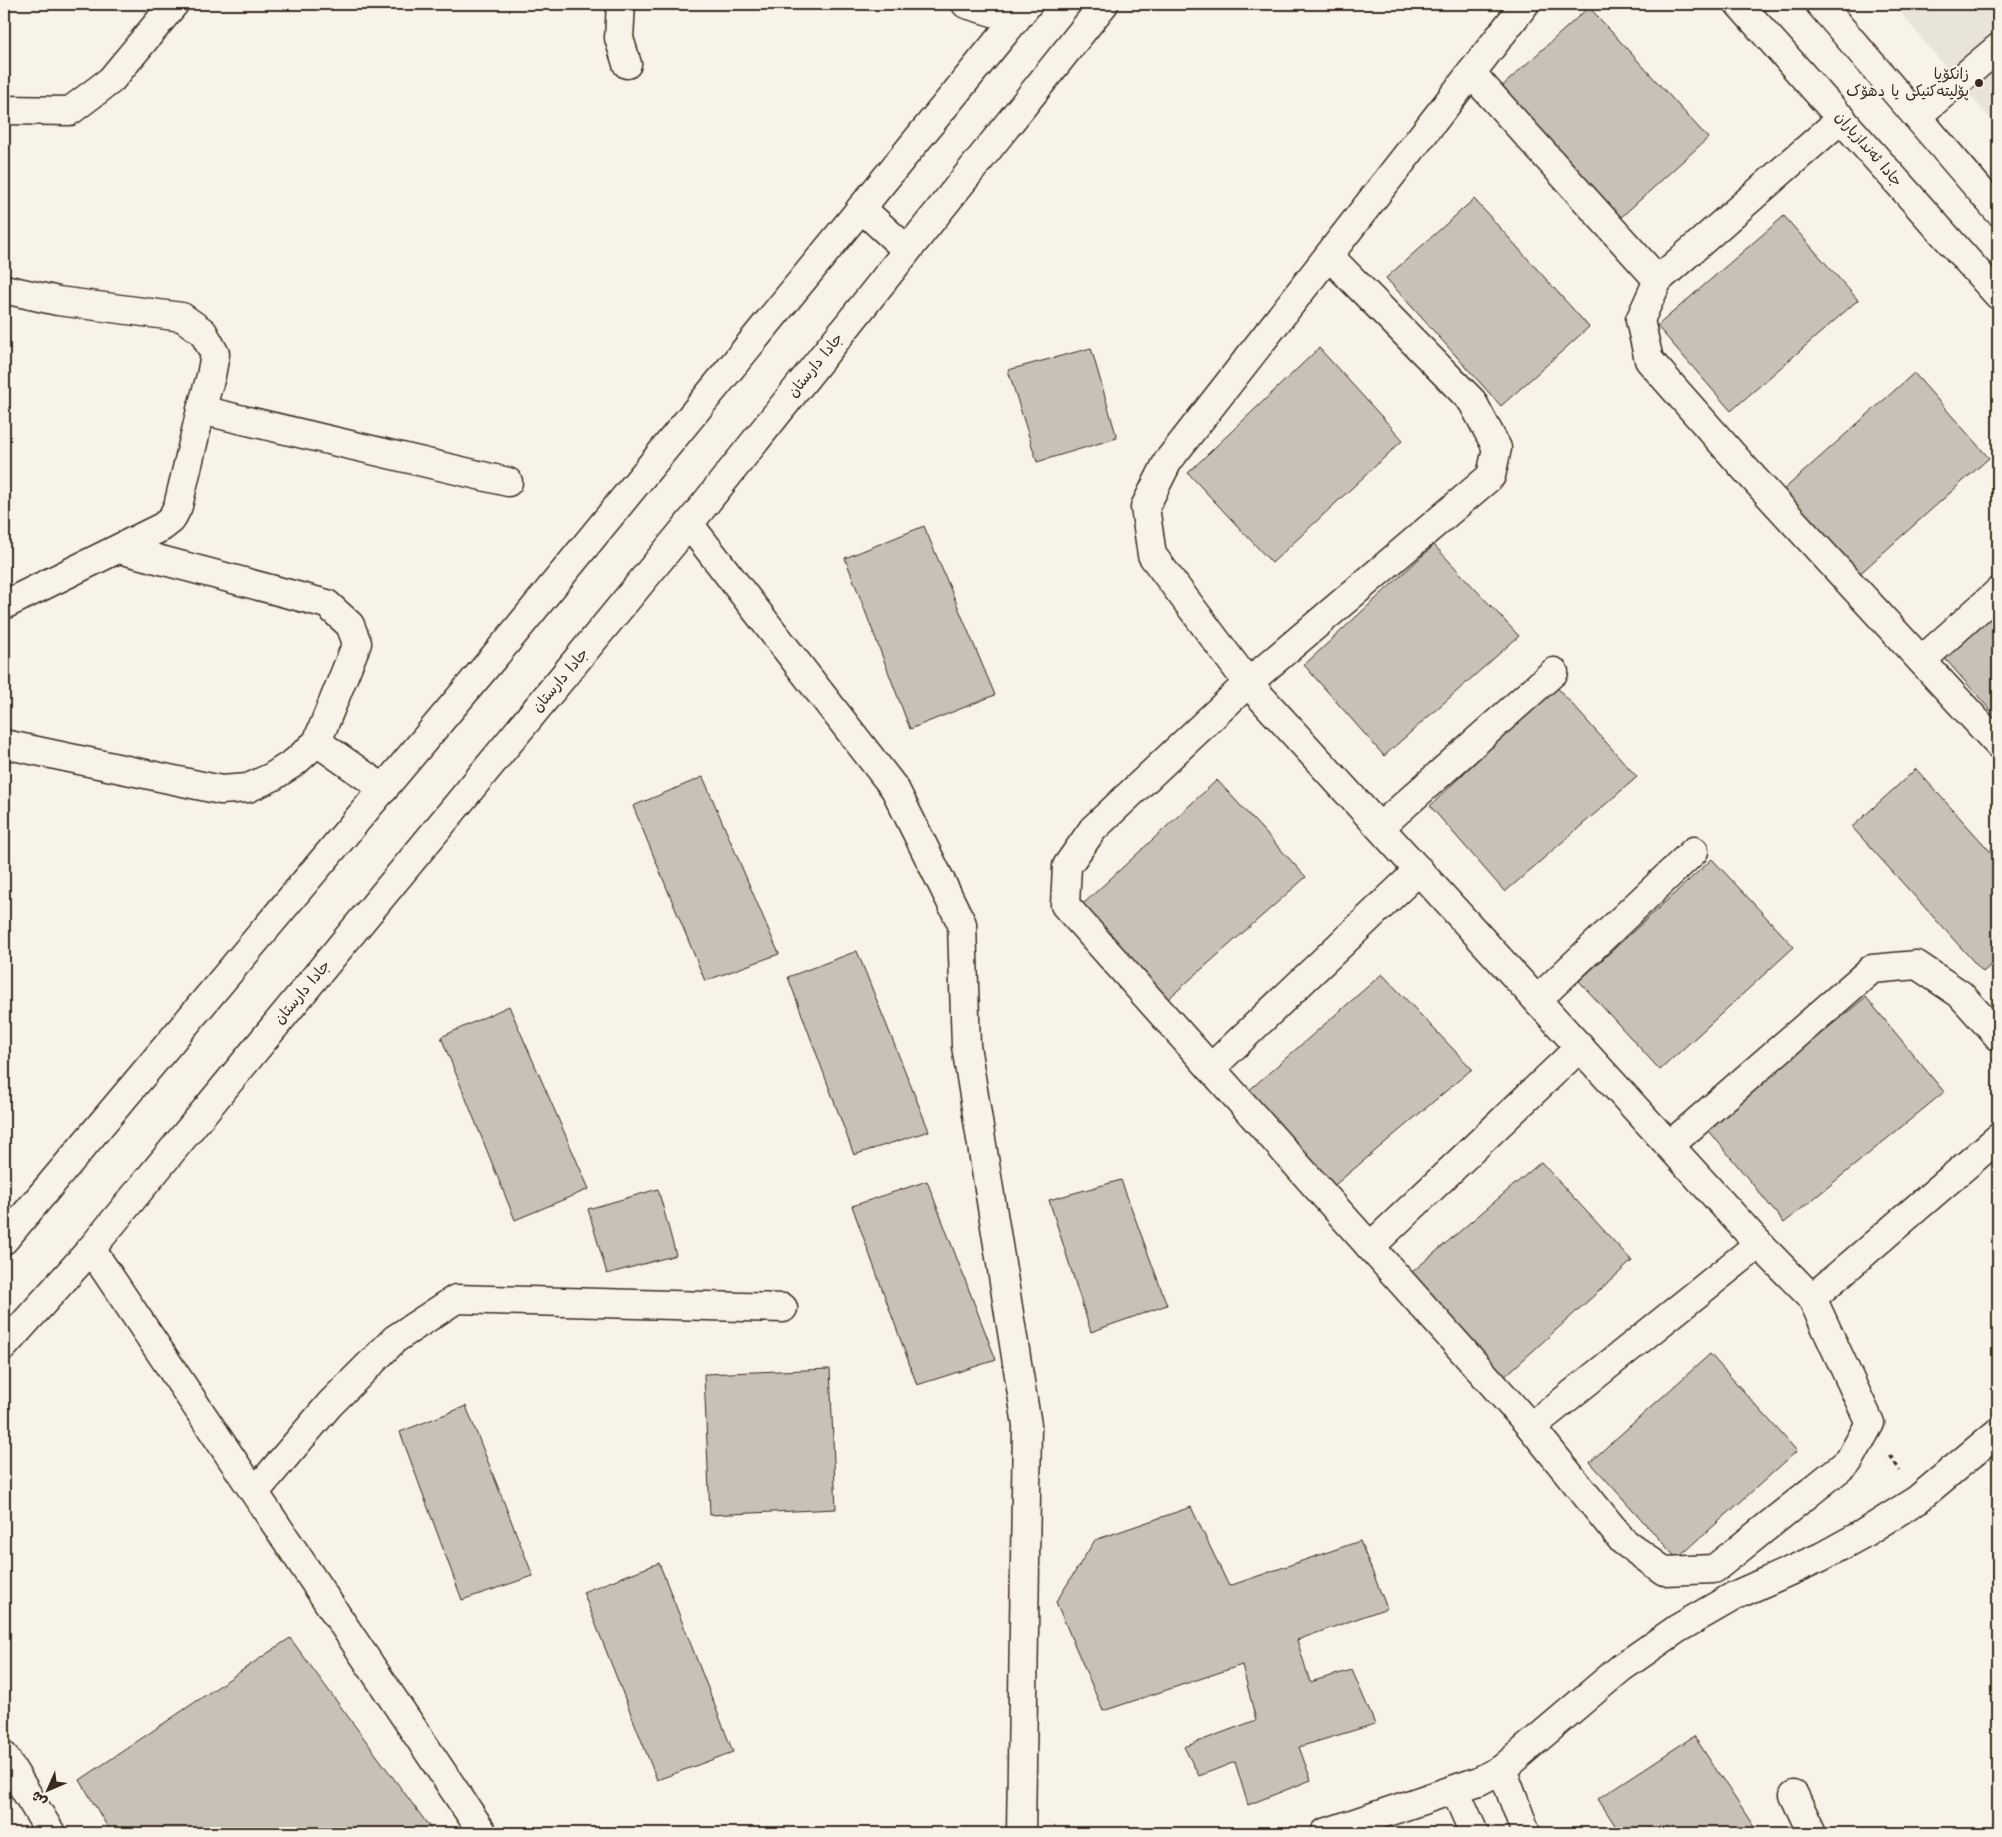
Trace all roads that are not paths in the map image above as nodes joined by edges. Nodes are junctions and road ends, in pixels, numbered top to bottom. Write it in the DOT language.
graph roads {
  1 [pos="174,4"];
  2 [pos="621,4"];
  3 [pos="966,4"];
  4 [pos="1104,4"];
  5 [pos="1525,4"];
  6 [pos="1739,4"];
  7 [pos="1820,4"];
  8 [pos="1022,11"];
  9 [pos="1998,48"];
  10 [pos="627,64"];
  11 [pos="1471,73"];
  12 [pos="4,110"];
  13 [pos="1917,116"];
  14 [pos="1842,118"];
  15 [pos="861,208"];
  16 [pos="1998,211"];
  17 [pos="907,250"];
  18 [pos="1329,256"];
  19 [pos="1658,280"];
  20 [pos="4,290"];
  21 [pos="1998,295"];
  22 [pos="201,410"];
  23 [pos="508,482"];
  24 [pos="689,524"];
  25 [pos="118,549"];
  26 [pos="1998,592"];
  27 [pos="4,604"];
  28 [pos="1922,660"];
  29 [pos="1554,672"];
  30 [pos="1248,683"];
  31 [pos="317,742"];
  32 [pos="4,744"];
  33 [pos="1998,744"];
  34 [pos="384,789"];
  35 [pos="1380,827"];
  36 [pos="1694,851"];
  37 [pos="1419,870"];
  38 [pos="1537,1000"];
  39 [pos="1998,1036"];
  40 [pos="1580,1047"];
  41 [pos="1211,1068"];
  42 [pos="1998,1138"];
  43 [pos="1670,1145"];
  44 [pos="4,1240"];
  45 [pos="1758,1244"];
  46 [pos="1370,1247"];
  47 [pos="91,1248"];
  48 [pos="1812,1298"];
  49 [pos="783,1308"];
  50 [pos="4,1346"];
  51 [pos="1531,1427"];
  52 [pos="1998,1432"];
  53 [pos="255,1492"];
  54 [pos="4,1756"];
  55 [pos="1502,1769"];
  56 [pos="1455,1790"];
  57 [pos="1794,1795"];
  58 [pos="51,1833"];
  59 [pos="484,1833"];
  60 [pos="1021,1833"];
  61 [pos="1325,1833"];
  62 [pos="1474,1833"];
  63 [pos="1526,1833"];
  64 [pos="1812,1833"];
  1 -- 12 [label="street"];
  2 -- 10 [label="street"];
  3 -- 8 [label="street"];
  4 -- 17 [label="street, جادا دارستان"];
  5 -- 11 [label="street"];
  6 -- 14 [label="street, جادا ئەندازیاران"];
  7 -- 13 [label="street"];
  8 -- 15 [label="street"];
  9 -- 13 [label="street"];
  11 -- 18 [label="street"];
  11 -- 19 [label="street"];
  13 -- 16 [label="street"];
  14 -- 19 [label="street"];
  14 -- 21 [label="street, جادا ئەندازیاران"];
  15 -- 17 [label="street"];
  15 -- 34 [label="street"];
  17 -- 24 [label="street, جادا دارستان"];
  18 -- 30 [label="street"];
  18 -- 30 [label="street"];
  19 -- 28 [label="street"];
  20 -- 22 [label="street"];
  22 -- 23 [label="street"];
  22 -- 25 [label="street"];
  24 -- 47 [label="street, جادا دارستان"];
  24 -- 60 [label="street"];
  25 -- 27 [label="street"];
  25 -- 31 [label="street"];
  26 -- 28 [label="street"];
  28 -- 33 [label="street"];
  29 -- 35 [label="street"];
  30 -- 35 [label="street"];
  30 -- 41 [label="street"];
  31 -- 32 [label="street"];
  31 -- 34 [label="street"];
  34 -- 44 [label="street"];
  35 -- 37 [label="street"];
  36 -- 38 [label="street"];
  37 -- 38 [label="street"];
  37 -- 41 [label="street"];
  38 -- 40 [label="street"];
  39 -- 43 [label="street"];
  40 -- 43 [label="street"];
  40 -- 46 [label="street"];
  41 -- 46 [label="street"];
  42 -- 48 [label="street"];
  43 -- 45 [label="street"];
  45 -- 48 [label="street"];
  45 -- 51 [label="street"];
  46 -- 51 [label="street"];
  47 -- 50 [label="street, جادا دارستان"];
  47 -- 53 [label="street"];
  48 -- 51 [label="street"];
  49 -- 53 [label="street"];
  52 -- 55 [label="street"];
  53 -- 59 [label="street"];
  54 -- 58 [label="street"];
  55 -- 56 [label="street"];
  55 -- 63 [label="street"];
  56 -- 61 [label="street"];
  56 -- 62 [label="street"];
  57 -- 64 [label="street"];
}
